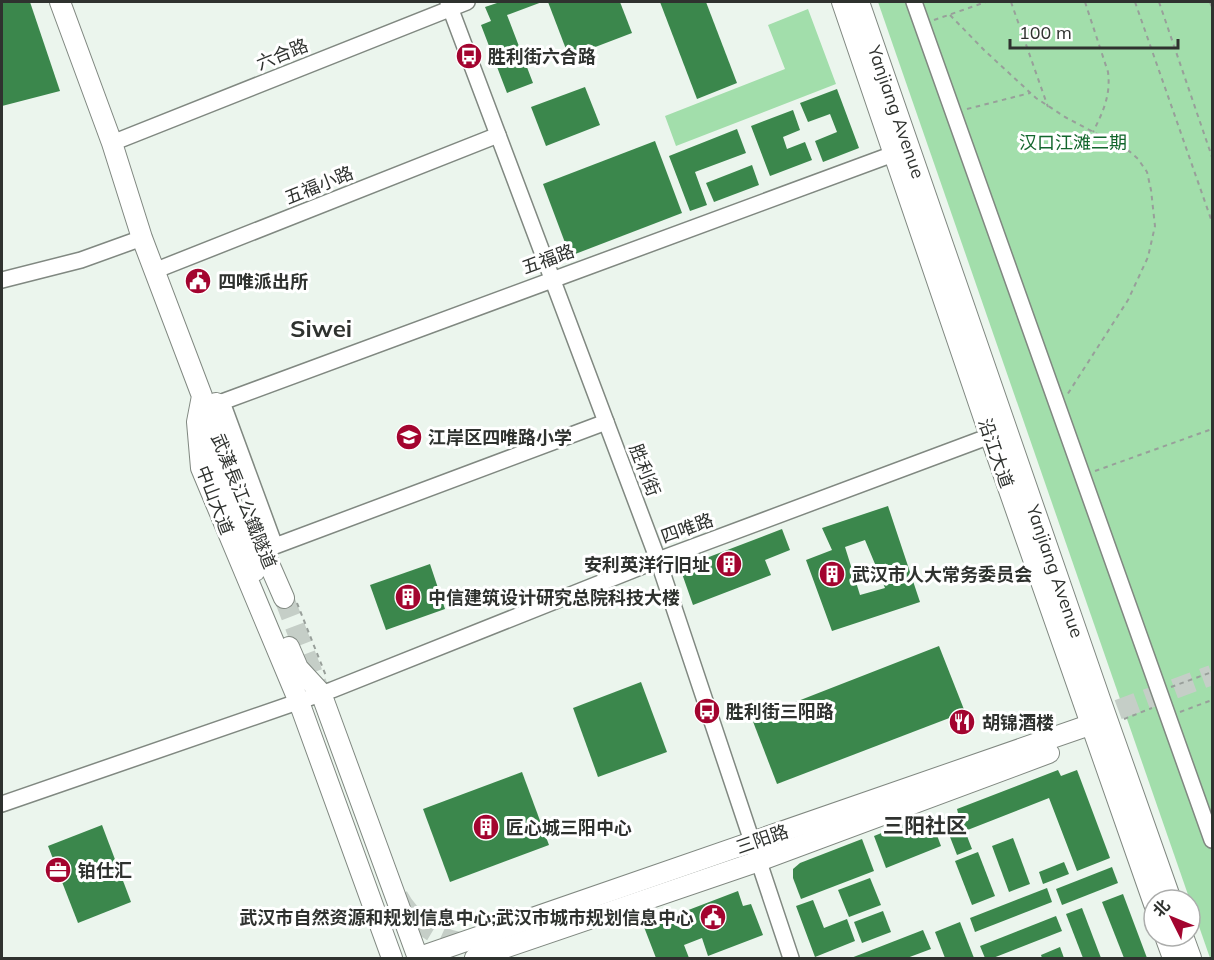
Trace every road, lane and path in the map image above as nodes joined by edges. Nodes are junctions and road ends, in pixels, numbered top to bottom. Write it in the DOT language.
graph roads {
  1 [pos="60,2"];
  2 [pos="467,2"];
  3 [pos="842,2"];
  4 [pos="859,2"];
  5 [pos="914,2"];
  6 [pos="986,2"];
  7 [pos="1011,2"];
  8 [pos="1085,2"];
  9 [pos="1136,2"];
  10 [pos="1159,2"];
  11 [pos="1210,2"];
  12 [pos="449,5"];
  13 [pos="1212,8"];
  14 [pos="950,15"];
  15 [pos="923,24"];
  16 [pos="1030,93"];
  17 [pos="1048,107"];
  18 [pos="955,112"];
  19 [pos="1093,132"];
  20 [pos="498,135"];
  21 [pos="112,143"];
  22 [pos="902,151"];
  23 [pos="1212,158"];
  24 [pos="1212,222"];
  25 [pos="141,238"];
  26 [pos="154,271"];
  27 [pos="552,279"];
  28 [pos="2,280"];
  29 [pos="212,401"];
  30 [pos="1059,408"];
  31 [pos="606,422"];
  32 [pos="1212,429"];
  33 [pos="990,436"];
  34 [pos="1084,475"];
  35 [pos="658,560"];
  36 [pos="291,599"];
  37 [pos="1212,672"];
  38 [pos="326,692"];
  39 [pos="1212,700"];
  40 [pos="298,702"];
  41 [pos="1164,704"];
  42 [pos="1105,726"];
  43 [pos="2,804"];
  44 [pos="1212,840"];
  45 [pos="755,852"];
  46 [pos="1150,888"];
  47 [pos="1166,888"];
  48 [pos="392,958"];
  49 [pos="418,958"];
  50 [pos="476,958"];
  51 [pos="791,958"];
  1 -- 21 [label="main road, 中山大道"];
  2 -- 12 [label="street, 六合路"];
  3 -- 22 [label="main road, 沿江大道"];
  4 -- 22 [label="main road, Yanjiang Avenue"];
  5 -- 15 [label="street"];
  6 -- 14 [label="path"];
  7 -- 17 [label="path"];
  8 -- 19 [label="path"];
  9 -- 24 [label="path"];
  10 -- 23 [label="path"];
  11 -- 13 [label="path"];
  12 -- 20 [label="street, 胜利街"];
  12 -- 21 [label="street, 六合路"];
  14 -- 15 [label="path"];
  14 -- 16 [label="path"];
  15 -- 18 [label="street"];
  16 -- 17 [label="path"];
  16 -- 18 [label="path"];
  17 -- 19 [label="path"];
  18 -- 30 [label="street"];
  19 -- 30 [label="path"];
  20 -- 26 [label="street, 五福小路"];
  20 -- 27 [label="street, 胜利街"];
  21 -- 25 [label="main road, 中山大道"];
  22 -- 27 [label="street, 五福路"];
  22 -- 33 [label="main road, 沿江大道"];
  22 -- 42 [label="main road, Yanjiang Avenue"];
  25 -- 26 [label="main road, 中山大道"];
  25 -- 28 [label="street"];
  26 -- 29 [label="main road, 中山大道"];
  27 -- 29 [label="street, 五福路"];
  27 -- 31 [label="street, 胜利街"];
  29 -- 31 [label="street, 中山大道"];
  29 -- 36 [label="main road, 武漢長江公鐵隧道"];
  29 -- 38 [label="main road, 中山大道"];
  29 -- 40 [label="main road, 中山大道"];
  30 -- 34 [label="street"];
  31 -- 35 [label="street, 胜利街"];
  32 -- 34 [label="path"];
  33 -- 35 [label="street, 四唯路"];
  33 -- 42 [label="main road, 沿江大道"];
  34 -- 41 [label="street"];
  35 -- 38 [label="street, 四唯路"];
  35 -- 45 [label="street, 胜利街"];
  36 -- 38 [label="path"];
  37 -- 41 [label="path"];
  38 -- 40 [label="street, 四唯路"];
  38 -- 49 [label="main road, 中山大道"];
  39 -- 41 [label="path"];
  40 -- 43 [label="street, 四唯路"];
  40 -- 48 [label="main road, 中山大道"];
  41 -- 42 [label="path"];
  41 -- 44 [label="street"];
  42 -- 45 [label="main road, 三阳路"];
  42 -- 46 [label="main road, 沿江大道"];
  42 -- 47 [label="main road, Yanjiang Avenue"];
  45 -- 49 [label="main road, 三阳路"];
  45 -- 50 [label="main road, 三阳路"];
  45 -- 51 [label="street, 胜利街"];
}
